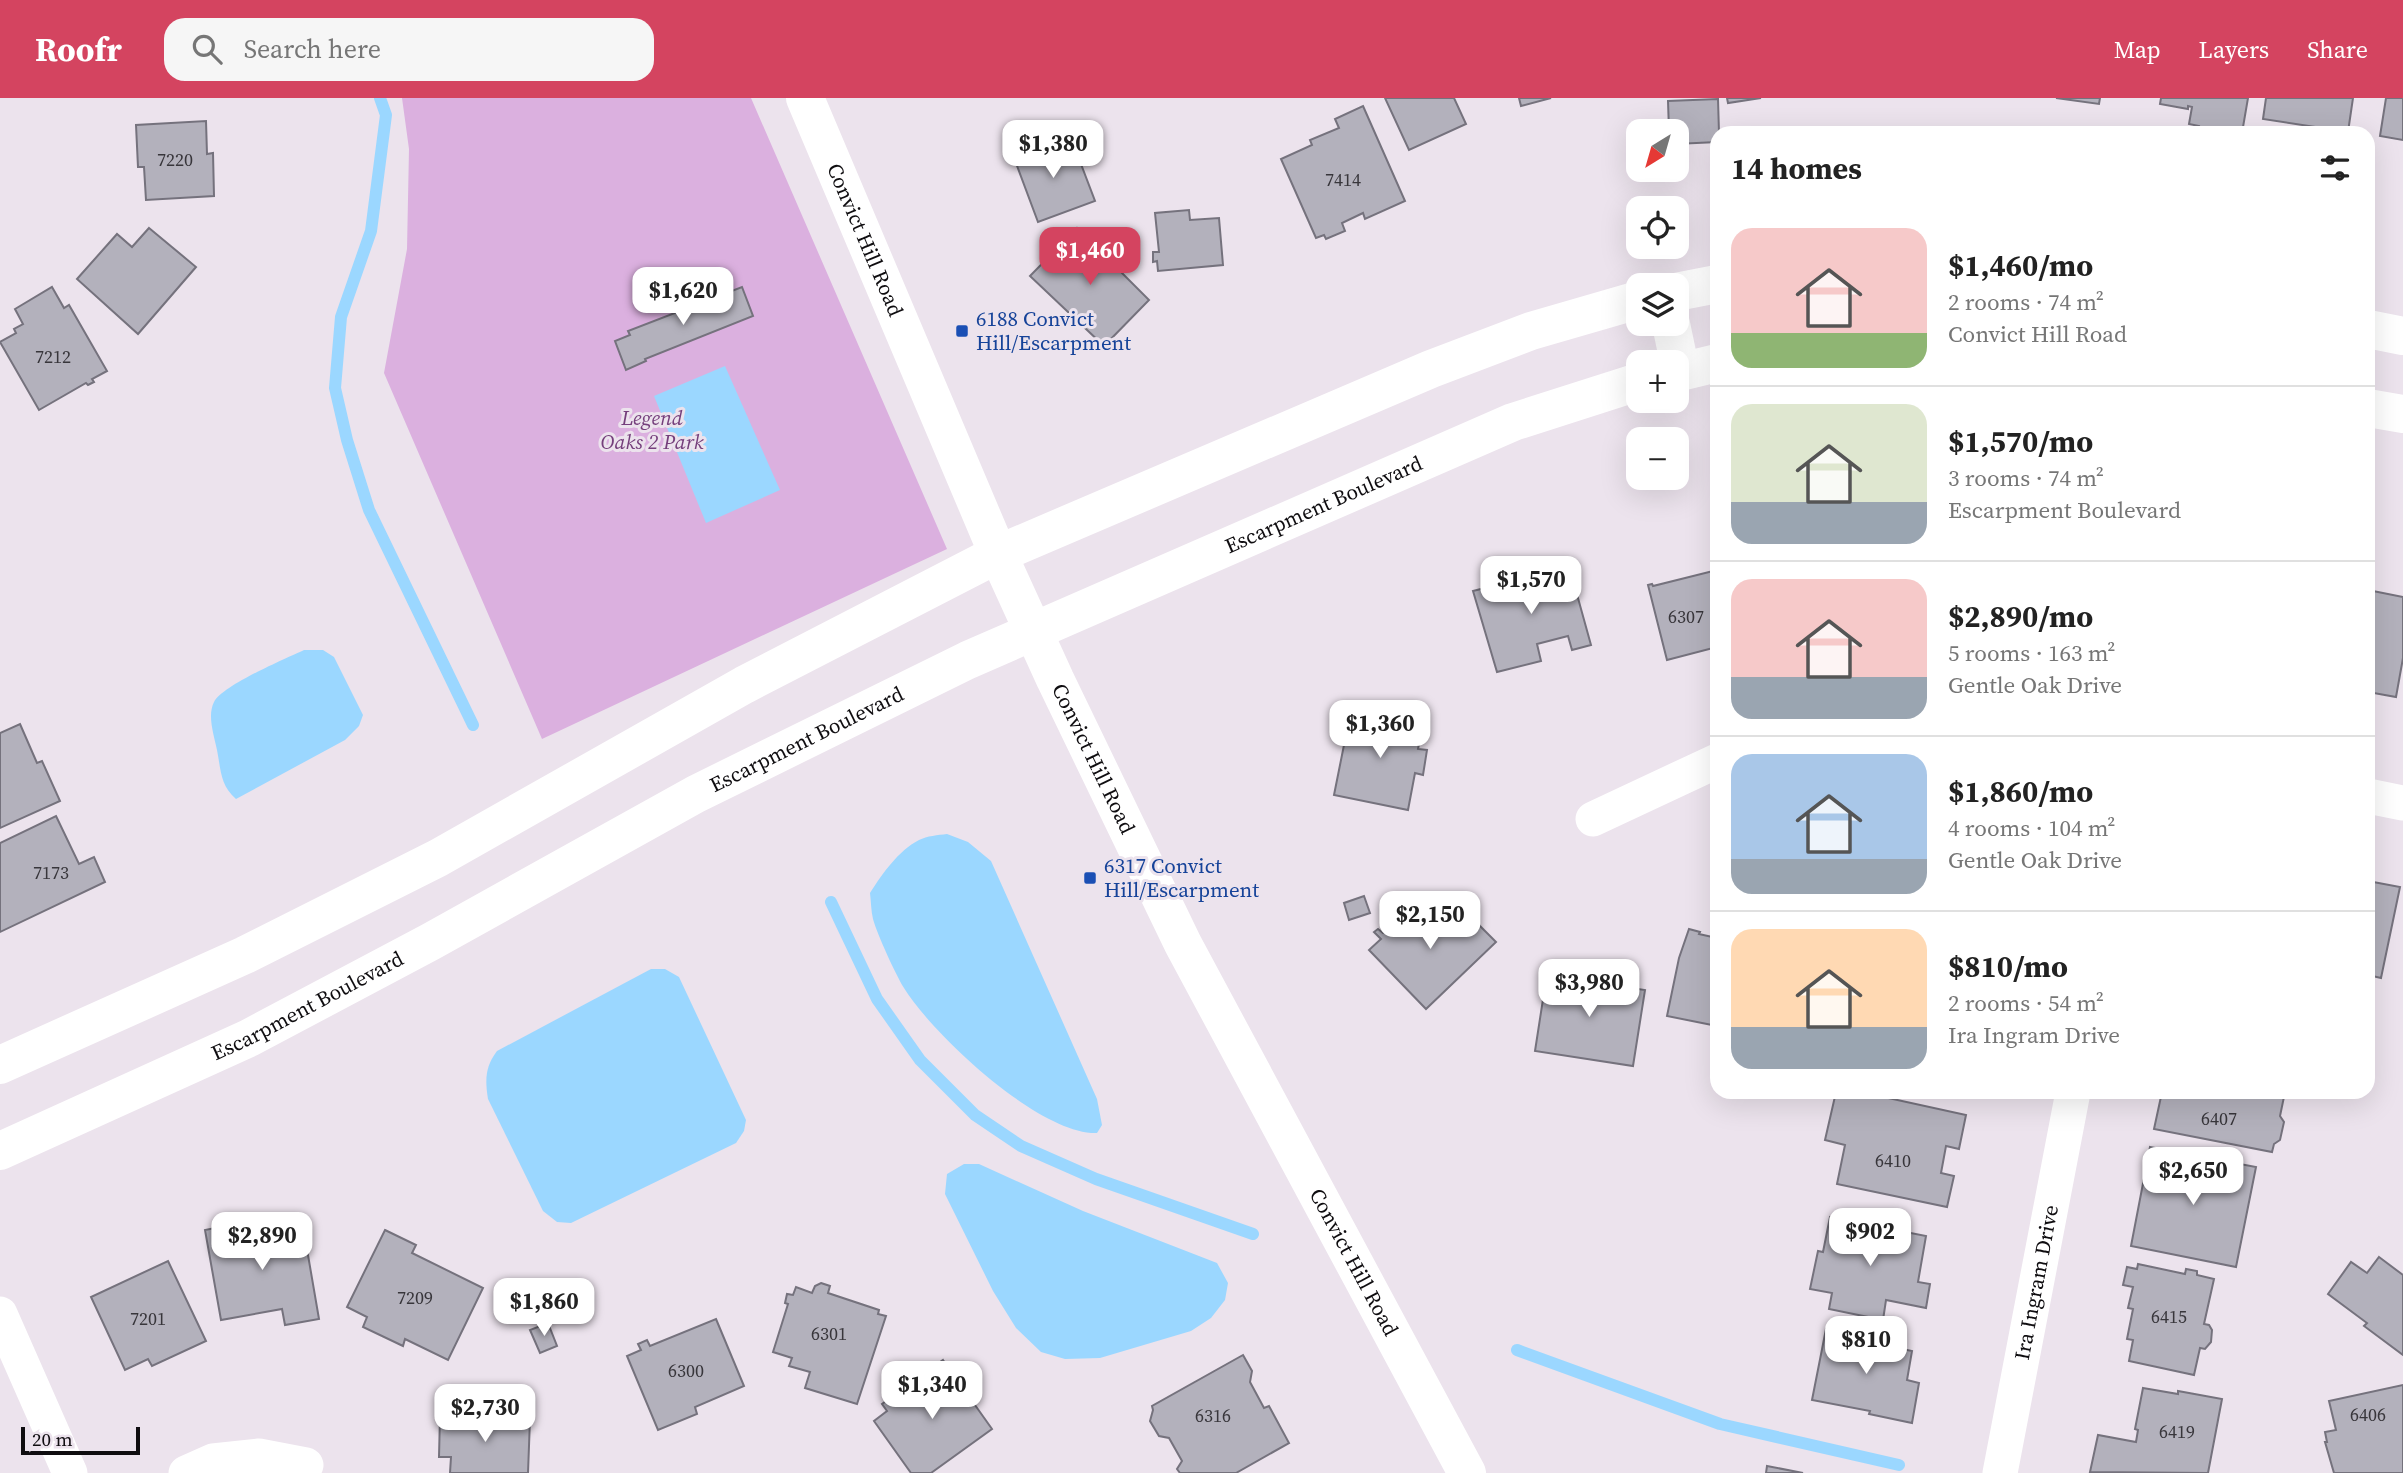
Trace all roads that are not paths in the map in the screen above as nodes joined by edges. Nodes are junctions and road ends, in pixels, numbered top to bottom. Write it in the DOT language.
graph roads {
  1 [pos="805,98"];
  2 [pos="1710,285"];
  3 [pos="1689,289"];
  4 [pos="1626,303"];
  5 [pos="2375,330"];
  6 [pos="1676,336"];
  7 [pos="2403,336"];
  8 [pos="1691,369"];
  9 [pos="1626,386"];
  10 [pos="2375,409"];
  11 [pos="2403,414"];
  12 [pos="998,554"];
  13 [pos="1033,633"];
  14 [pos="1710,764"];
  15 [pos="2375,797"];
  16 [pos="2403,803"];
  17 [pos="1593,819"];
  18 [pos="0,1065"];
  19 [pos="2072,1099"];
  20 [pos="0,1151"];
  21 [pos="0,1314"];
  22 [pos="306,1465"];
  23 [pos="71,1473"];
  24 [pos="186,1473"];
  25 [pos="1467,1473"];
  26 [pos="2000,1473"];
  1 -- 12 [label="main road, Convict Hill Road"];
  2 -- 3 [label="main road"];
  4 -- 12 [label="main road"];
  5 -- 7 [label="main road"];
  6 -- 8 [label="main road"];
  9 -- 13 [label="main road, Escarpment Boulevard"];
  10 -- 11 [label="main road"];
  12 -- 13 [label="main road, Convict Hill Road"];
  12 -- 18 [label="main road"];
  13 -- 20 [label="main road, Escarpment Boulevard"];
  13 -- 25 [label="main road, Convict Hill Road"];
  14 -- 17 [label="street"];
  15 -- 16 [label="street"];
  19 -- 26 [label="street, Ira Ingram Drive"];
  21 -- 23 [label="street"];
  22 -- 24 [label="street"];
}
